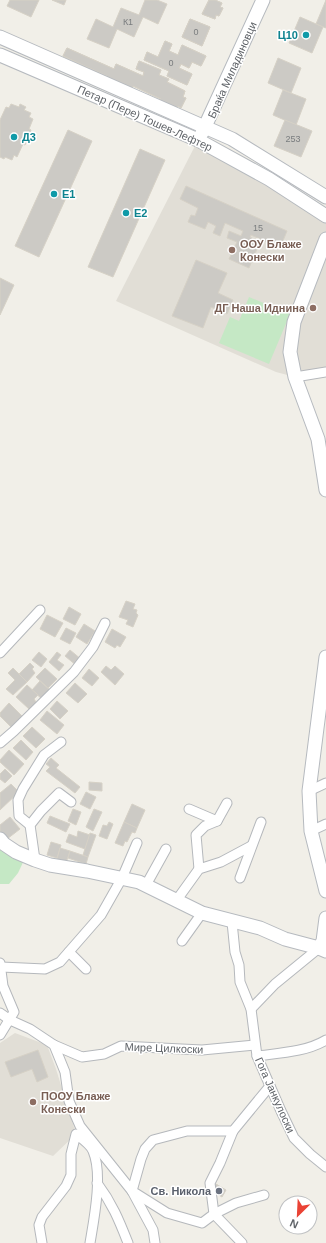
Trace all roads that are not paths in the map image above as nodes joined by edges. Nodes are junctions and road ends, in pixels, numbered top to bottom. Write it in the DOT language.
graph roads {
  1 [pos="263,0"];
  2 [pos="0,37"];
  3 [pos="0,55"];
  4 [pos="206,127"];
  5 [pos="198,140"];
  6 [pos="326,197"];
  7 [pos="326,216"];
  8 [pos="326,239"];
  9 [pos="326,372"];
  10 [pos="295,378"];
  11 [pos="326,490"];
  12 [pos="40,610"];
  13 [pos="105,623"];
  14 [pos="0,653"];
  15 [pos="326,657"];
  16 [pos="324,681"];
  17 [pos="322,727"];
  18 [pos="61,742"];
  19 [pos="0,743"];
  20 [pos="326,783"];
  21 [pos="309,791"];
  22 [pos="70,802"];
  23 [pos="227,803"];
  24 [pos="189,809"];
  25 [pos="217,821"];
  26 [pos="261,822"];
  27 [pos="326,824"];
  28 [pos="30,825"];
  29 [pos="311,831"];
  30 [pos="0,839"];
  31 [pos="137,843"];
  32 [pos="251,846"];
  33 [pos="166,849"];
  34 [pos="35,860"];
  35 [pos="323,864"];
  36 [pos="199,869"];
  37 [pos="122,878"];
  38 [pos="240,878"];
  39 [pos="146,885"];
  40 [pos="326,891"];
  41 [pos="176,900"];
  42 [pos="202,913"];
  43 [pos="326,918"];
  44 [pos="232,922"];
  45 [pos="182,941"];
  46 [pos="323,950"];
  47 [pos="69,952"];
  48 [pos="0,965"];
  49 [pos="86,969"];
  50 [pos="251,1009"];
  51 [pos="0,1013"];
  52 [pos="10,1020"];
  53 [pos="0,1035"];
  54 [pos="326,1040"];
  55 [pos="54,1045"];
  56 [pos="255,1045"];
  57 [pos="257,1056"];
  58 [pos="270,1086"];
  59 [pos="233,1131"];
  60 [pos="95,1148"];
  61 [pos="326,1167"];
  62 [pos="97,1183"];
  63 [pos="132,1191"];
  64 [pos="264,1195"];
  65 [pos="214,1214"];
  66 [pos="42,1243"];
  67 [pos="90,1243"];
  68 [pos="128,1243"];
  69 [pos="155,1243"];
  70 [pos="242,1243"];
  1 -- 4 [label="street, Браќа Миладиновци"];
  2 -- 4 [label="street, Петар (Пере) Тошев-Лефтер"];
  3 -- 5 [label="street, Петар (Пере) Тошев-Лефтер"];
  4 -- 5 [label="street, Браќа Миладиновци"];
  4 -- 6 [label="street, Петар (Пере) Тошев-Лефтер"];
  5 -- 7 [label="street, Петар (Пере) Тошев-Лефтер"];
  8 -- 10 [label="street"];
  9 -- 10 [label="street"];
  10 -- 11 [label="street"];
  12 -- 14 [label="street"];
  13 -- 19 [label="street"];
  15 -- 16 [label="street"];
  16 -- 17 [label="street"];
  17 -- 21 [label="street"];
  18 -- 28 [label="street"];
  20 -- 21 [label="street"];
  21 -- 29 [label="street"];
  22 -- 28 [label="street"];
  23 -- 25 [label="street"];
  24 -- 25 [label="street"];
  25 -- 36 [label="street"];
  26 -- 32 [label="street"];
  27 -- 29 [label="street"];
  28 -- 34 [label="street"];
  29 -- 35 [label="street"];
  30 -- 34 [label="street"];
  31 -- 37 [label="street"];
  32 -- 36 [label="street"];
  32 -- 38 [label="street"];
  33 -- 39 [label="street"];
  34 -- 37 [label="street"];
  35 -- 40 [label="street"];
  36 -- 41 [label="street"];
  37 -- 39 [label="street"];
  37 -- 47 [label="street"];
  39 -- 41 [label="street"];
  41 -- 42 [label="street"];
  42 -- 44 [label="street"];
  42 -- 45 [label="street"];
  43 -- 46 [label="street"];
  44 -- 46 [label="street"];
  44 -- 50 [label="street, Гога Јанкулоски"];
  46 -- 50 [label="street"];
  47 -- 48 [label="street"];
  47 -- 49 [label="street"];
  48 -- 52 [label="street"];
  50 -- 56 [label="street, Гога Јанкулоски"];
  51 -- 52 [label="street, Мире Цилкоски"];
  52 -- 53 [label="street"];
  52 -- 55 [label="street, Мире Цилкоски"];
  54 -- 57 [label="street"];
  55 -- 56 [label="street, Мире Цилкоски"];
  55 -- 60 [label="street"];
  56 -- 57 [label="street, Гога Јанкулоски"];
  57 -- 58 [label="street, Гога Јанкулоски"];
  58 -- 59 [label="street"];
  58 -- 61 [label="street, Гога Јанкулоски"];
  59 -- 63 [label="street"];
  59 -- 65 [label="street"];
  60 -- 62 [label="street"];
  60 -- 63 [label="street"];
  60 -- 66 [label="street"];
  62 -- 67 [label="street"];
  62 -- 68 [label="street"];
  63 -- 65 [label="street"];
  63 -- 69 [label="street"];
  64 -- 65 [label="street"];
  65 -- 70 [label="street"];
}
